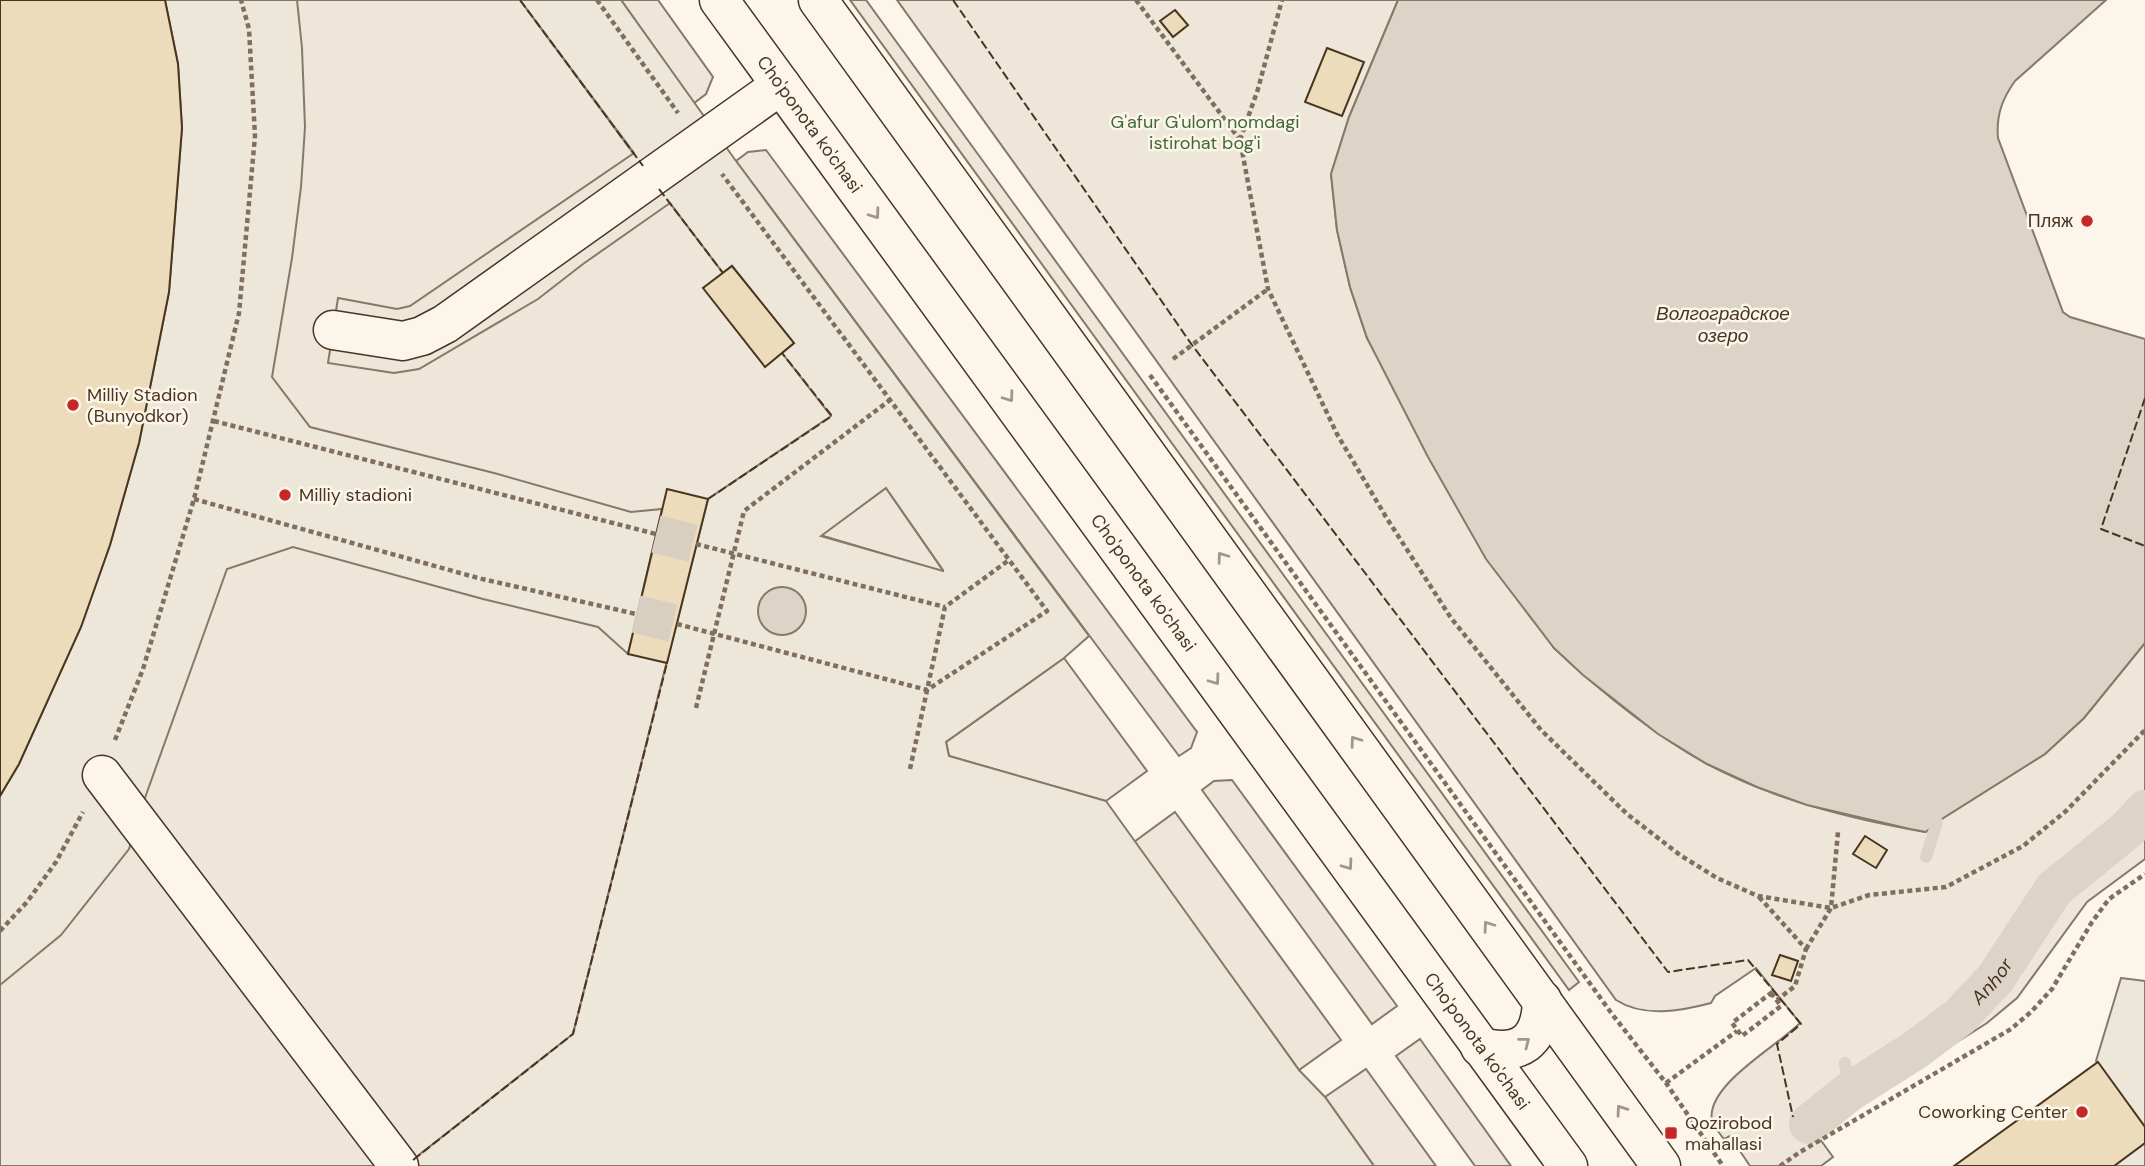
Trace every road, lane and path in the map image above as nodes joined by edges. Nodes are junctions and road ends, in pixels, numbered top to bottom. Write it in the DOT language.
graph roads {
  1 [pos="241,0"];
  2 [pos="597,0"];
  3 [pos="719,0"];
  4 [pos="818,0"];
  5 [pos="1136,0"];
  6 [pos="1282,0"];
  7 [pos="781,85"];
  8 [pos="1240,140"];
  9 [pos="699,144"];
  10 [pos="1268,289"];
  11 [pos="333,330"];
  12 [pos="1173,359"];
  13 [pos="1150,374"];
  14 [pos="890,400"];
  15 [pos="214,421"];
  16 [pos="194,499"];
  17 [pos="656,534"];
  18 [pos="696,544"];
  19 [pos="733,554"];
  20 [pos="1009,560"];
  21 [pos="945,607"];
  22 [pos="636,614"];
  23 [pos="677,624"];
  24 [pos="714,634"];
  25 [pos="927,690"];
  26 [pos="696,708"];
  27 [pos="2145,730"];
  28 [pos="910,769"];
  29 [pos="102,775"];
  30 [pos="1839,832"];
  31 [pos="2145,874"];
  32 [pos="1758,896"];
  33 [pos="1831,908"];
  34 [pos="0,931"];
  35 [pos="1807,949"];
  36 [pos="1542,1000"];
  37 [pos="1777,1000"];
  38 [pos="1737,1031"];
  39 [pos="1480,1047"];
  40 [pos="1666,1083"];
  41 [pos="399,1166"];
  42 [pos="1568,1166"];
  43 [pos="1661,1166"];
  44 [pos="1723,1166"];
  45 [pos="1780,1166"];
  1 -- 15 [label="path"];
  2 -- 9 [label="path"];
  3 -- 7 [label="main road, Cho'ponota ko'chasi"];
  36 -- 4 [label="main road, one-way"];
  5 -- 8 [label="path"];
  6 -- 8 [label="path"];
  7 -- 9 [label="main road"];
  7 -- 39 [label="main road, Cho'ponota ko'chasi, one-way"];
  8 -- 10 [label="path"];
  9 -- 11 [label="main road"];
  9 -- 14 [label="path"];
  10 -- 12 [label="path"];
  10 -- 32 [label="path"];
  13 -- 40 [label="path"];
  14 -- 19 [label="path"];
  14 -- 20 [label="path"];
  15 -- 16 [label="path"];
  15 -- 17 [label="path"];
  16 -- 22 [label="path"];
  16 -- 29 [label="path"];
  18 -- 19 [label="path"];
  19 -- 21 [label="path"];
  19 -- 24 [label="path"];
  20 -- 21 [label="path"];
  20 -- 25 [label="path"];
  21 -- 25 [label="path"];
  23 -- 24 [label="path"];
  24 -- 25 [label="path"];
  24 -- 26 [label="path"];
  25 -- 28 [label="path"];
  27 -- 33 [label="path"];
  29 -- 34 [label="path"];
  29 -- 41 [label="main road"];
  30 -- 33 [label="path"];
  31 -- 45 [label="path"];
  32 -- 33 [label="path"];
  32 -- 35 [label="path"];
  33 -- 35 [label="path"];
  35 -- 37 [label="path"];
  39 -- 36 [label="main road, one-way"];
  43 -- 36 [label="main road, one-way"];
  37 -- 38 [label="path"];
  37 -- 38 [label="path"];
  38 -- 40 [label="path"];
  39 -- 42 [label="main road, Cho'ponota ko'chasi"];
  40 -- 44 [label="path"];
}
